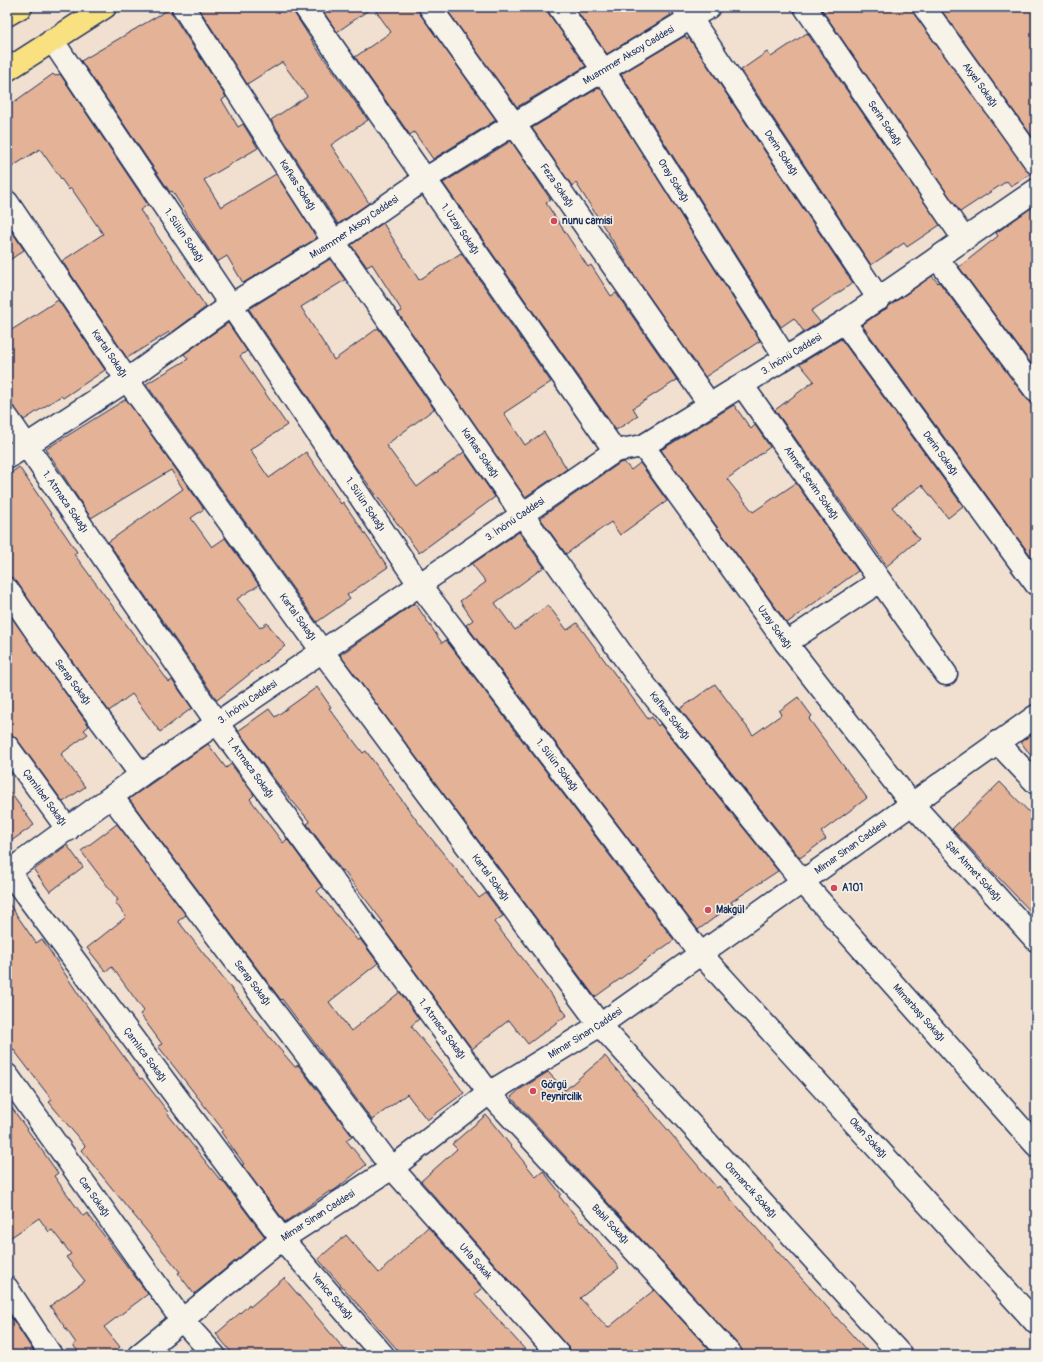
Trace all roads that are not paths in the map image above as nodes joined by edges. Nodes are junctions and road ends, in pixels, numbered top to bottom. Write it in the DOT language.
graph roads {
  1 [pos="21,7"];
  2 [pos="105,7"];
  3 [pos="183,7"];
  4 [pos="305,7"];
  5 [pos="430,7"];
  6 [pos="559,7"];
  7 [pos="709,7"];
  8 [pos="805,7"];
  9 [pos="924,7"];
  10 [pos="687,13"];
  11 [pos="7,15"];
  12 [pos="52,40"];
  13 [pos="7,70"];
  14 [pos="604,71"];
  15 [pos="514,124"];
  16 [pos="1036,163"];
  17 [pos="425,179"];
  18 [pos="1036,190"];
  19 [pos="7,202"];
  20 [pos="964,239"];
  21 [pos="334,242"];
  22 [pos="937,258"];
  23 [pos="879,299"];
  24 [pos="231,305"];
  25 [pos="844,322"];
  26 [pos="785,358"];
  27 [pos="127,380"];
  28 [pos="742,385"];
  29 [pos="1036,391"];
  30 [pos="710,404"];
  31 [pos="7,417"];
  32 [pos="27,445"];
  33 [pos="643,446"];
  34 [pos="615,451"];
  35 [pos="7,458"];
  36 [pos="522,514"];
  37 [pos="880,581"];
  38 [pos="419,584"];
  39 [pos="1036,584"];
  40 [pos="7,588"];
  41 [pos="786,643"];
  42 [pos="322,651"];
  43 [pos="946,674"];
  44 [pos="1036,716"];
  45 [pos="217,723"];
  46 [pos="997,742"];
  47 [pos="7,746"];
  48 [pos="141,775"];
  49 [pos="1036,784"];
  50 [pos="112,797"];
  51 [pos="912,803"];
  52 [pos="68,830"];
  53 [pos="8,872"];
  54 [pos="802,881"];
  55 [pos="1036,940"];
  56 [pos="700,953"];
  57 [pos="600,1025"];
  58 [pos="7,1074"];
  59 [pos="489,1093"];
  60 [pos="1036,1145"];
  61 [pos="392,1168"];
  62 [pos="282,1239"];
  63 [pos="7,1288"];
  64 [pos="181,1319"];
  65 [pos="1036,1323"];
  66 [pos="51,1355"];
  67 [pos="139,1355"];
  68 [pos="214,1355"];
  69 [pos="383,1355"];
  70 [pos="560,1355"];
  71 [pos="731,1355"];
  72 [pos="901,1355"];
  1 -- 11 [label="main road"];
  2 -- 12 [label="main road"];
  3 -- 21 [label="street, Kafkas Sokağı"];
  4 -- 17 [label="street, 1. Uzay Sokağı"];
  5 -- 15 [label="street, Feza Sokağı"];
  6 -- 14 [label="street, Oray Sokağı"];
  7 -- 10 [label="street, Muammer Aksoy Caddesi"];
  8 -- 20 [label="street, Serin Sokağı"];
  9 -- 16 [label="street, Akyel Sokağı"];
  10 -- 14 [label="street, Muammer Aksoy Caddesi"];
  10 -- 23 [label="street, Derin Sokağı"];
  12 -- 13 [label="main road"];
  12 -- 24 [label="street, 1. Sülün Sokağı"];
  14 -- 15 [label="street, Muammer Aksoy Caddesi"];
  14 -- 26 [label="street, Oray Sokağı"];
  15 -- 17 [label="street, Muammer Aksoy Caddesi"];
  15 -- 30 [label="street, Feza Sokağı"];
  17 -- 21 [label="street, Muammer Aksoy Caddesi"];
  17 -- 34 [label="street, 1. Uzay Sokağı"];
  18 -- 20 [label="street, 3. İnönü Caddesi"];
  19 -- 27 [label="street, Kartal Sokağı"];
  20 -- 22 [label="street, 3. İnönü Caddesi"];
  21 -- 24 [label="street, Muammer Aksoy Caddesi"];
  21 -- 36 [label="street, Kafkas Sokağı"];
  22 -- 23 [label="street, 3. İnönü Caddesi"];
  22 -- 29 [label="street"];
  23 -- 25 [label="street, 3. İnönü Caddesi"];
  24 -- 27 [label="street, Muammer Aksoy Caddesi"];
  24 -- 38 [label="street, 1. Sülün Sokağı"];
  25 -- 26 [label="street, 3. İnönü Caddesi"];
  25 -- 39 [label="street, Derin Sokağı"];
  26 -- 28 [label="street, 3. İnönü Caddesi"];
  27 -- 32 [label="street, Muammer Aksoy Caddesi"];
  27 -- 42 [label="street, Kartal Sokağı"];
  28 -- 30 [label="street, 3. İnönü Caddesi"];
  28 -- 37 [label="street, Ahmet Sevim Sokağı"];
  30 -- 33 [label="street, 3. İnönü Caddesi"];
  31 -- 32 [label="street, 1. Atmaca Sokağı"];
  32 -- 35 [label="street, Muammer Aksoy Caddesi"];
  32 -- 45 [label="street, 1. Atmaca Sokağı"];
  33 -- 34 [label="street, 3. İnönü Caddesi"];
  33 -- 41 [label="street, Uzay Sokağı"];
  34 -- 36 [label="street, 3. İnönü Caddesi"];
  36 -- 38 [label="street, 3. İnönü Caddesi"];
  36 -- 54 [label="street, Kafkas Sokağı"];
  37 -- 41 [label="street"];
  37 -- 43 [label="street, Ahmet Sevim Sokağı"];
  38 -- 42 [label="street, 3. İnönü Caddesi"];
  38 -- 56 [label="street, 1. Sülün Sokağı"];
  40 -- 48 [label="street, Serap Sokağı"];
  41 -- 51 [label="street, Uzay Sokağı"];
  42 -- 45 [label="street, 3. İnönü Caddesi"];
  42 -- 57 [label="street, Kartal Sokağı"];
  44 -- 46 [label="street, Mimar Sinan Caddesi"];
  45 -- 48 [label="street, 3. İnönü Caddesi"];
  45 -- 59 [label="street, 1. Atmaca Sokağı"];
  46 -- 49 [label="street"];
  46 -- 51 [label="street, Mimar Sinan Caddesi"];
  47 -- 52 [label="street, Çamlıbel Sokağı"];
  48 -- 50 [label="street, 3. İnönü Caddesi"];
  50 -- 52 [label="street, 3. İnönü Caddesi"];
  50 -- 61 [label="street, Serap Sokağı"];
  51 -- 54 [label="street, Mimar Sinan Caddesi"];
  51 -- 55 [label="street, Şair Ahmet Sokağı"];
  52 -- 53 [label="street, 3. İnönü Caddesi"];
  53 -- 62 [label="street, Çamlıca Sokağı"];
  54 -- 56 [label="street, Mimar Sinan Caddesi"];
  54 -- 60 [label="street, Mimarbaşı Sokağı"];
  56 -- 57 [label="street, Mimar Sinan Caddesi"];
  56 -- 65 [label="street, Okan Sokağı"];
  57 -- 59 [label="street, Mimar Sinan Caddesi"];
  57 -- 72 [label="street, Osmancık Sokağı"];
  58 -- 64 [label="street, Can Sokağı"];
  59 -- 61 [label="street, Mimar Sinan Caddesi"];
  59 -- 71 [label="street, Babil Sokağı"];
  61 -- 62 [label="street, Mimar Sinan Caddesi"];
  61 -- 70 [label="street, Urla Sokak"];
  62 -- 64 [label="street, Mimar Sinan Caddesi"];
  62 -- 69 [label="street, Yenice Sokağı"];
  63 -- 66 [label="street"];
  64 -- 67 [label="street, Mimar Sinan Caddesi"];
  64 -- 68 [label="street, Can Sokağı"];
}
